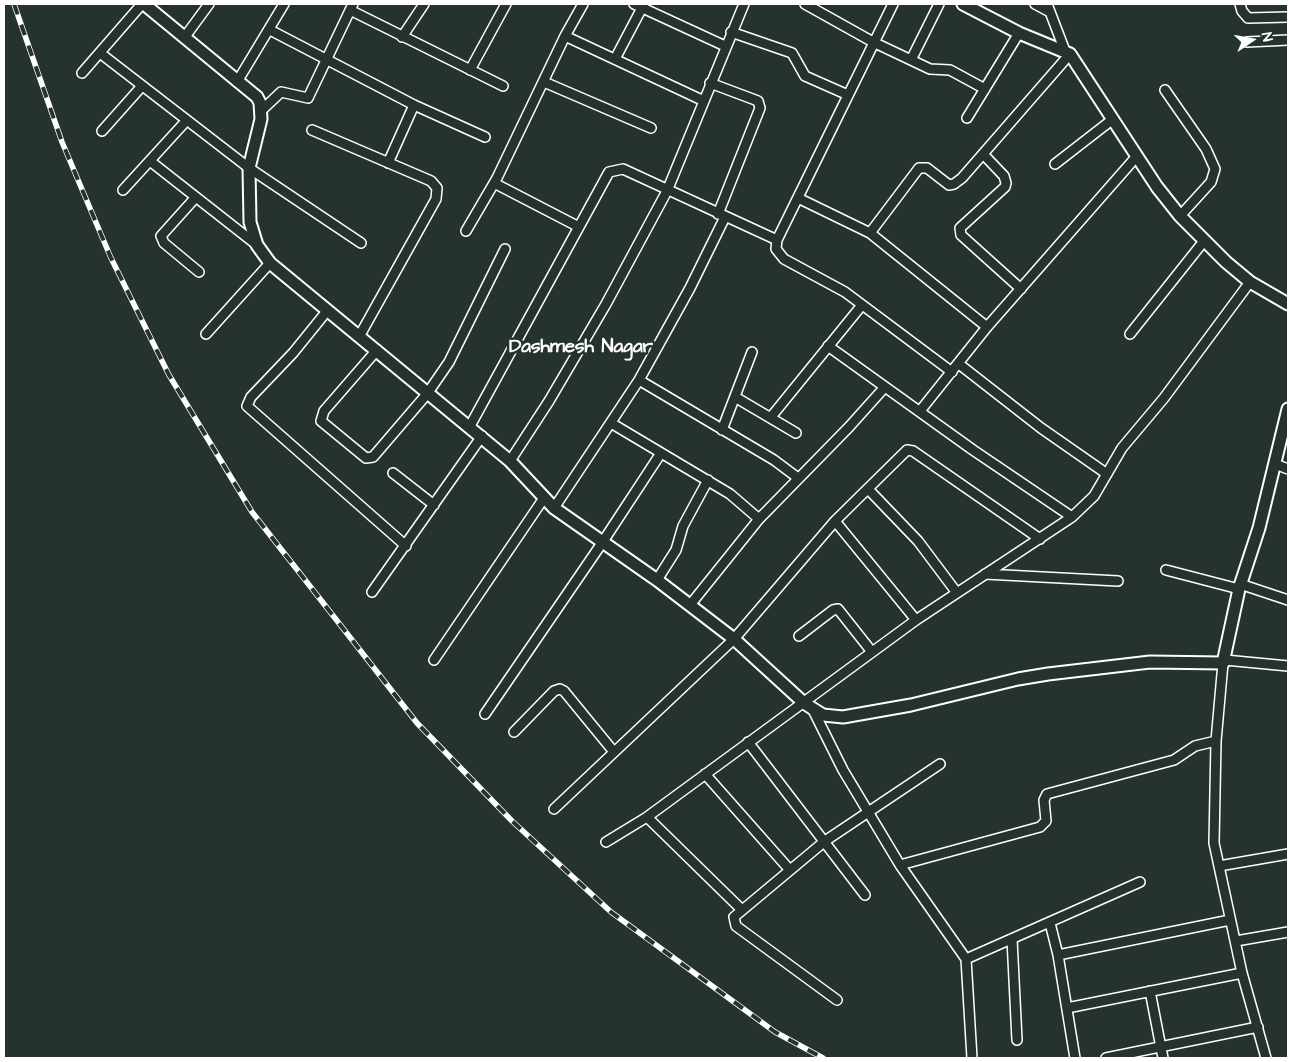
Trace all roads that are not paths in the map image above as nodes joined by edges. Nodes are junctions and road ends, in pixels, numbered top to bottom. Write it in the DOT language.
graph roads {
  1 [pos="143,4"];
  2 [pos="209,4"];
  3 [pos="284,4"];
  4 [pos="424,4"];
  5 [pos="506,4"];
  6 [pos="583,4"];
  7 [pos="744,4"];
  8 [pos="805,4"];
  9 [pos="893,4"];
  10 [pos="939,4"];
  11 [pos="963,4"];
  12 [pos="1035,4"];
  13 [pos="1240,4"];
  14 [pos="640,5"];
  15 [pos="352,7"];
  16 [pos="975,7"];
  17 [pos="1048,8"];
  18 [pos="1288,17"];
  19 [pos="270,30"];
  20 [pos="731,32"];
  21 [pos="1018,33"];
  22 [pos="565,36"];
  23 [pos="402,37"];
  24 [pos="184,38"];
  25 [pos="1288,40"];
  26 [pos="873,42"];
  27 [pos="1247,42"];
  28 [pos="725,46"];
  29 [pos="1067,52"];
  30 [pos="100,53"];
  31 [pos="615,59"];
  32 [pos="911,60"];
  33 [pos="326,61"];
  34 [pos="470,70"];
  35 [pos="82,73"];
  36 [pos="237,82"];
  37 [pos="544,82"];
  38 [pos="710,83"];
  39 [pos="142,86"];
  40 [pos="503,86"];
  41 [pos="985,89"];
  42 [pos="1165,90"];
  43 [pos="848,95"];
  44 [pos="704,101"];
  45 [pos="414,105"];
  46 [pos="262,110"];
  47 [pos="967,118"];
  48 [pos="1113,119"];
  49 [pos="187,120"];
  50 [pos="651,128"];
  51 [pos="312,130"];
  52 [pos="102,131"];
  53 [pos="485,137"];
  54 [pos="983,154"];
  55 [pos="1137,156"];
  56 [pos="150,161"];
  57 [pos="388,163"];
  58 [pos="1055,164"];
  59 [pos="249,168"];
  60 [pos="494,183"];
  61 [pos="122,190"];
  62 [pos="667,191"];
  63 [pos="196,197"];
  64 [pos="798,198"];
  65 [pos="722,215"];
  66 [pos="1180,216"];
  67 [pos="579,227"];
  68 [pos="466,231"];
  69 [pos="870,233"];
  70 [pos="777,240"];
  71 [pos="1204,241"];
  72 [pos="361,243"];
  73 [pos="257,245"];
  74 [pos="505,249"];
  75 [pos="270,263"];
  76 [pos="199,272"];
  77 [pos="1250,282"];
  78 [pos="1021,289"];
  79 [pos="1288,304"];
  80 [pos="862,305"];
  81 [pos="327,311"];
  82 [pos="988,327"];
  83 [pos="206,334"];
  84 [pos="1130,334"];
  85 [pos="360,335"];
  86 [pos="828,346"];
  87 [pos="377,350"];
  88 [pos="752,352"];
  89 [pos="959,364"];
  90 [pos="952,372"];
  91 [pos="639,380"];
  92 [pos="884,388"];
  93 [pos="427,394"];
  94 [pos="735,397"];
  95 [pos="920,411"];
  96 [pos="1288,413"];
  97 [pos="771,418"];
  98 [pos="611,423"];
  99 [pos="470,426"];
  100 [pos="722,430"];
  101 [pos="796,433"];
  102 [pos="482,436"];
  103 [pos="661,453"];
  104 [pos="510,461"];
  105 [pos="1275,464"];
  106 [pos="1288,469"];
  107 [pos="393,473"];
  108 [pos="1107,474"];
  109 [pos="798,478"];
  110 [pos="708,480"];
  111 [pos="868,489"];
  112 [pos="544,498"];
  113 [pos="434,505"];
  114 [pos="554,508"];
  115 [pos="1072,517"];
  116 [pos="759,519"];
  117 [pos="835,521"];
  118 [pos="1040,539"];
  119 [pos="602,543"];
  120 [pos="406,546"];
  121 [pos="1166,570"];
  122 [pos="985,574"];
  123 [pos="657,580"];
  124 [pos="1118,581"];
  125 [pos="1240,586"];
  126 [pos="372,592"];
  127 [pos="957,593"];
  128 [pos="1288,600"];
  129 [pos="690,605"];
  130 [pos="916,620"];
  131 [pos="799,636"];
  132 [pos="734,639"];
  133 [pos="872,652"];
  134 [pos="434,660"];
  135 [pos="1224,662"];
  136 [pos="1288,666"];
  137 [pos="808,706"];
  138 [pos="485,714"];
  139 [pos="514,732"];
  140 [pos="1216,741"];
  141 [pos="748,742"];
  142 [pos="614,752"];
  143 [pos="940,764"];
  144 [pos="705,774"];
  145 [pos="554,809"];
  146 [pos="868,811"];
  147 [pos="646,817"];
  148 [pos="825,841"];
  149 [pos="606,842"];
  150 [pos="1288,854"];
  151 [pos="900,864"];
  152 [pos="1219,866"];
  153 [pos="789,869"];
  154 [pos="1140,882"];
  155 [pos="865,895"];
  156 [pos="741,909"];
  157 [pos="1230,920"];
  158 [pos="1050,923"];
  159 [pos="1288,932"];
  160 [pos="1012,939"];
  161 [pos="1236,942"];
  162 [pos="1058,955"];
  163 [pos="966,959"];
  164 [pos="1242,973"];
  165 [pos="1150,991"];
  166 [pos="837,1000"];
  167 [pos="1067,1008"];
  168 [pos="1258,1027"];
  169 [pos="1017,1040"];
  170 [pos="1161,1047"];
  171 [pos="972,1058"];
  172 [pos="1075,1058"];
  173 [pos="1106,1058"];
  174 [pos="1163,1058"];
  175 [pos="1266,1058"];
  1 -- 24 [label="street"];
  1 -- 30 [label="street"];
  2 -- 24 [label="street"];
  3 -- 19 [label="street"];
  4 -- 23 [label="street"];
  5 -- 34 [label="street"];
  6 -- 22 [label="street"];
  7 -- 20 [label="street"];
  8 -- 26 [label="street"];
  9 -- 26 [label="street"];
  10 -- 32 [label="street"];
  11 -- 16 [label="street"];
  12 -- 17 [label="street"];
  13 -- 18 [label="street"];
  14 -- 28 [label="street"];
  14 -- 31 [label="street"];
  15 -- 23 [label="street"];
  15 -- 33 [label="street"];
  16 -- 21 [label="street"];
  17 -- 29 [label="street"];
  19 -- 33 [label="street"];
  19 -- 36 [label="street"];
  20 -- 28 [label="street"];
  20 -- 43 [label="street"];
  21 -- 29 [label="street"];
  21 -- 41 [label="street"];
  22 -- 31 [label="street"];
  22 -- 37 [label="street"];
  23 -- 34 [label="street"];
  24 -- 36 [label="street"];
  25 -- 27 [label="street"];
  26 -- 32 [label="street"];
  26 -- 43 [label="street"];
  28 -- 38 [label="street"];
  29 -- 48 [label="street"];
  29 -- 54 [label="street"];
  30 -- 35 [label="street"];
  30 -- 39 [label="street"];
  31 -- 44 [label="street"];
  32 -- 41 [label="street"];
  33 -- 45 [label="street"];
  33 -- 46 [label="street"];
  34 -- 40 [label="street"];
  36 -- 46 [label="street"];
  37 -- 50 [label="street"];
  37 -- 60 [label="street"];
  38 -- 44 [label="street"];
  38 -- 65 [label="street"];
  39 -- 49 [label="street"];
  39 -- 52 [label="street"];
  41 -- 47 [label="street"];
  42 -- 66 [label="street"];
  43 -- 64 [label="street"];
  44 -- 62 [label="street"];
  45 -- 53 [label="street"];
  45 -- 57 [label="street"];
  46 -- 59 [label="street"];
  48 -- 55 [label="street"];
  48 -- 58 [label="street"];
  49 -- 56 [label="street"];
  49 -- 59 [label="street"];
  51 -- 57 [label="street"];
  54 -- 69 [label="street"];
  54 -- 78 [label="street"];
  55 -- 66 [label="street"];
  55 -- 78 [label="street"];
  56 -- 61 [label="street"];
  56 -- 63 [label="street"];
  57 -- 85 [label="street"];
  59 -- 72 [label="street"];
  59 -- 73 [label="street"];
  60 -- 67 [label="street"];
  60 -- 68 [label="street"];
  62 -- 65 [label="street"];
  62 -- 67 [label="street"];
  62 -- 104 [label="street"];
  63 -- 73 [label="street"];
  63 -- 76 [label="street"];
  64 -- 69 [label="street"];
  64 -- 70 [label="street"];
  65 -- 70 [label="street"];
  65 -- 91 [label="street"];
  66 -- 71 [label="street"];
  67 -- 99 [label="street"];
  69 -- 82 [label="street"];
  70 -- 80 [label="street"];
  71 -- 77 [label="street"];
  71 -- 84 [label="street"];
  73 -- 75 [label="street"];
  74 -- 93 [label="street"];
  75 -- 81 [label="street"];
  75 -- 83 [label="street"];
  77 -- 79 [label="street"];
  77 -- 108 [label="street"];
  78 -- 82 [label="street"];
  80 -- 86 [label="street"];
  80 -- 90 [label="street"];
  81 -- 85 [label="street"];
  81 -- 120 [label="street"];
  82 -- 89 [label="street"];
  85 -- 87 [label="street"];
  86 -- 92 [label="street"];
  86 -- 97 [label="street"];
  87 -- 93 [label="street"];
  87 -- 93 [label="street"];
  88 -- 94 [label="street"];
  89 -- 90 [label="street"];
  89 -- 108 [label="street"];
  90 -- 95 [label="street"];
  91 -- 98 [label="street"];
  91 -- 100 [label="street"];
  92 -- 95 [label="street"];
  92 -- 109 [label="street"];
  93 -- 99 [label="street"];
  94 -- 97 [label="street"];
  94 -- 100 [label="street"];
  95 -- 115 [label="street"];
  96 -- 105 [label="street"];
  97 -- 101 [label="street"];
  98 -- 103 [label="street"];
  98 -- 114 [label="street"];
  99 -- 102 [label="street"];
  100 -- 109 [label="street"];
  102 -- 104 [label="street"];
  102 -- 113 [label="street"];
  103 -- 110 [label="street"];
  103 -- 119 [label="street"];
  104 -- 112 [label="street"];
  105 -- 106 [label="street"];
  105 -- 125 [label="street"];
  107 -- 113 [label="street"];
  108 -- 115 [label="street"];
  109 -- 116 [label="street"];
  110 -- 116 [label="street"];
  110 -- 123 [label="street"];
  111 -- 117 [label="street"];
  111 -- 118 [label="street"];
  111 -- 127 [label="street"];
  112 -- 114 [label="street"];
  112 -- 134 [label="street"];
  113 -- 120 [label="street"];
  114 -- 119 [label="street"];
  115 -- 118 [label="street"];
  116 -- 129 [label="street"];
  117 -- 130 [label="street"];
  117 -- 132 [label="street"];
  118 -- 122 [label="street"];
  119 -- 123 [label="street"];
  119 -- 138 [label="street"];
  120 -- 126 [label="street"];
  121 -- 125 [label="street"];
  122 -- 124 [label="street"];
  122 -- 127 [label="street"];
  123 -- 129 [label="street"];
  125 -- 128 [label="street"];
  125 -- 135 [label="street"];
  127 -- 130 [label="street"];
  129 -- 132 [label="street"];
  130 -- 133 [label="street"];
  131 -- 133 [label="street"];
  132 -- 137 [label="street"];
  132 -- 142 [label="street"];
  133 -- 137 [label="street"];
  135 -- 136 [label="street"];
  135 -- 137 [label="street"];
  135 -- 140 [label="street"];
  137 -- 141 [label="street"];
  137 -- 146 [label="street"];
  139 -- 142 [label="street"];
  140 -- 151 [label="street"];
  140 -- 152 [label="street"];
  141 -- 144 [label="street"];
  141 -- 148 [label="street"];
  142 -- 145 [label="street"];
  143 -- 146 [label="street"];
  144 -- 147 [label="street"];
  144 -- 153 [label="street"];
  146 -- 148 [label="street"];
  146 -- 151 [label="street"];
  147 -- 149 [label="street"];
  147 -- 156 [label="street"];
  148 -- 153 [label="street"];
  148 -- 155 [label="street"];
  150 -- 152 [label="street"];
  151 -- 163 [label="street"];
  152 -- 157 [label="street"];
  153 -- 156 [label="street"];
  154 -- 158 [label="street"];
  156 -- 166 [label="street"];
  157 -- 161 [label="street"];
  157 -- 162 [label="street"];
  158 -- 160 [label="street"];
  158 -- 162 [label="street"];
  159 -- 161 [label="street"];
  160 -- 163 [label="street"];
  160 -- 169 [label="street"];
  161 -- 164 [label="street"];
  162 -- 167 [label="street"];
  163 -- 171 [label="street"];
  164 -- 165 [label="street"];
  164 -- 168 [label="street"];
  165 -- 167 [label="street"];
  165 -- 170 [label="street"];
  167 -- 172 [label="street"];
  168 -- 170 [label="street"];
  168 -- 175 [label="street"];
  170 -- 173 [label="street"];
  170 -- 174 [label="street"];
}
